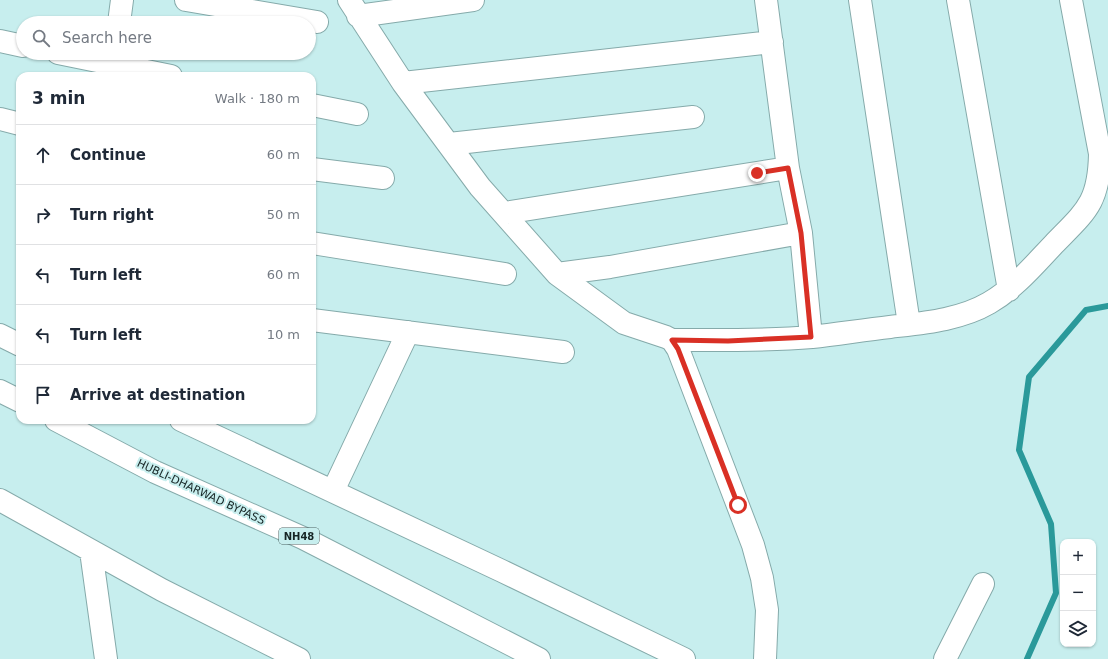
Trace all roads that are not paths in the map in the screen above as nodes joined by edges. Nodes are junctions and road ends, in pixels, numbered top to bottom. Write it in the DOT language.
graph roads {
  1 [pos="122,0"];
  2 [pos="186,0"];
  3 [pos="473,0"];
  4 [pos="766,0"];
  5 [pos="860,0"];
  6 [pos="958,0"];
  7 [pos="1071,0"];
  8 [pos="353,8"];
  9 [pos="120,16"];
  10 [pos="281,16"];
  11 [pos="0,41"];
  12 [pos="772,42"];
  13 [pos="16,44"];
  14 [pos="92,60"];
  15 [pos="112,64"];
  16 [pos="151,72"];
  17 [pos="403,83"];
  18 [pos="316,106"];
  19 [pos="358,114"];
  20 [pos="693,117"];
  21 [pos="0,119"];
  22 [pos="16,123"];
  23 [pos="449,144"];
  24 [pos="788,168"];
  25 [pos="316,170"];
  26 [pos="383,178"];
  27 [pos="504,213"];
  28 [pos="801,233"];
  29 [pos="316,243"];
  30 [pos="505,274"];
  31 [pos="557,274"];
  32 [pos="1009,290"];
  33 [pos="316,320"];
  34 [pos="909,324"];
  35 [pos="408,332"];
  36 [pos="0,335"];
  37 [pos="811,337"];
  38 [pos="16,342"];
  39 [pos="563,352"];
  40 [pos="678,352"];
  41 [pos="0,391"];
  42 [pos="16,399"];
  43 [pos="64,424"];
  44 [pos="191,424"];
  45 [pos="333,491"];
  46 [pos="0,500"];
  47 [pos="91,551"];
  48 [pos="984,584"];
  49 [pos="106,659"];
  50 [pos="300,659"];
  51 [pos="539,659"];
  52 [pos="684,659"];
  53 [pos="765,659"];
  54 [pos="945,659"];
  1 -- 9 [label="main road"];
  2 -- 10 [label="main road"];
  3 -- 8 [label="main road"];
  4 -- 12 [label="main road"];
  5 -- 34 [label="main road"];
  6 -- 32 [label="main road"];
  7 -- 32 [label="main road"];
  8 -- 17 [label="main road"];
  11 -- 13 [label="main road"];
  12 -- 17 [label="main road"];
  12 -- 24 [label="main road"];
  14 -- 15 [label="main road"];
  15 -- 16 [label="main road"];
  17 -- 23 [label="main road"];
  18 -- 19 [label="main road"];
  20 -- 23 [label="main road"];
  21 -- 22 [label="main road"];
  23 -- 27 [label="main road"];
  24 -- 27 [label="main road"];
  24 -- 28 [label="main road"];
  25 -- 26 [label="main road"];
  27 -- 31 [label="main road"];
  28 -- 31 [label="main road"];
  28 -- 37 [label="main road"];
  29 -- 30 [label="main road"];
  31 -- 40 [label="main road"];
  32 -- 34 [label="main road"];
  33 -- 35 [label="main road"];
  34 -- 37 [label="main road"];
  35 -- 39 [label="main road"];
  35 -- 45 [label="main road"];
  36 -- 38 [label="main road"];
  37 -- 40 [label="main road"];
  40 -- 53 [label="main road"];
  41 -- 42 [label="main road"];
  43 -- 51 [label="main road, HUBLI-DHARWAD BYPASS / NH48"];
  44 -- 45 [label="main road"];
  45 -- 52 [label="main road"];
  46 -- 47 [label="main road"];
  47 -- 49 [label="main road"];
  47 -- 50 [label="main road"];
  48 -- 54 [label="main road"];
}
